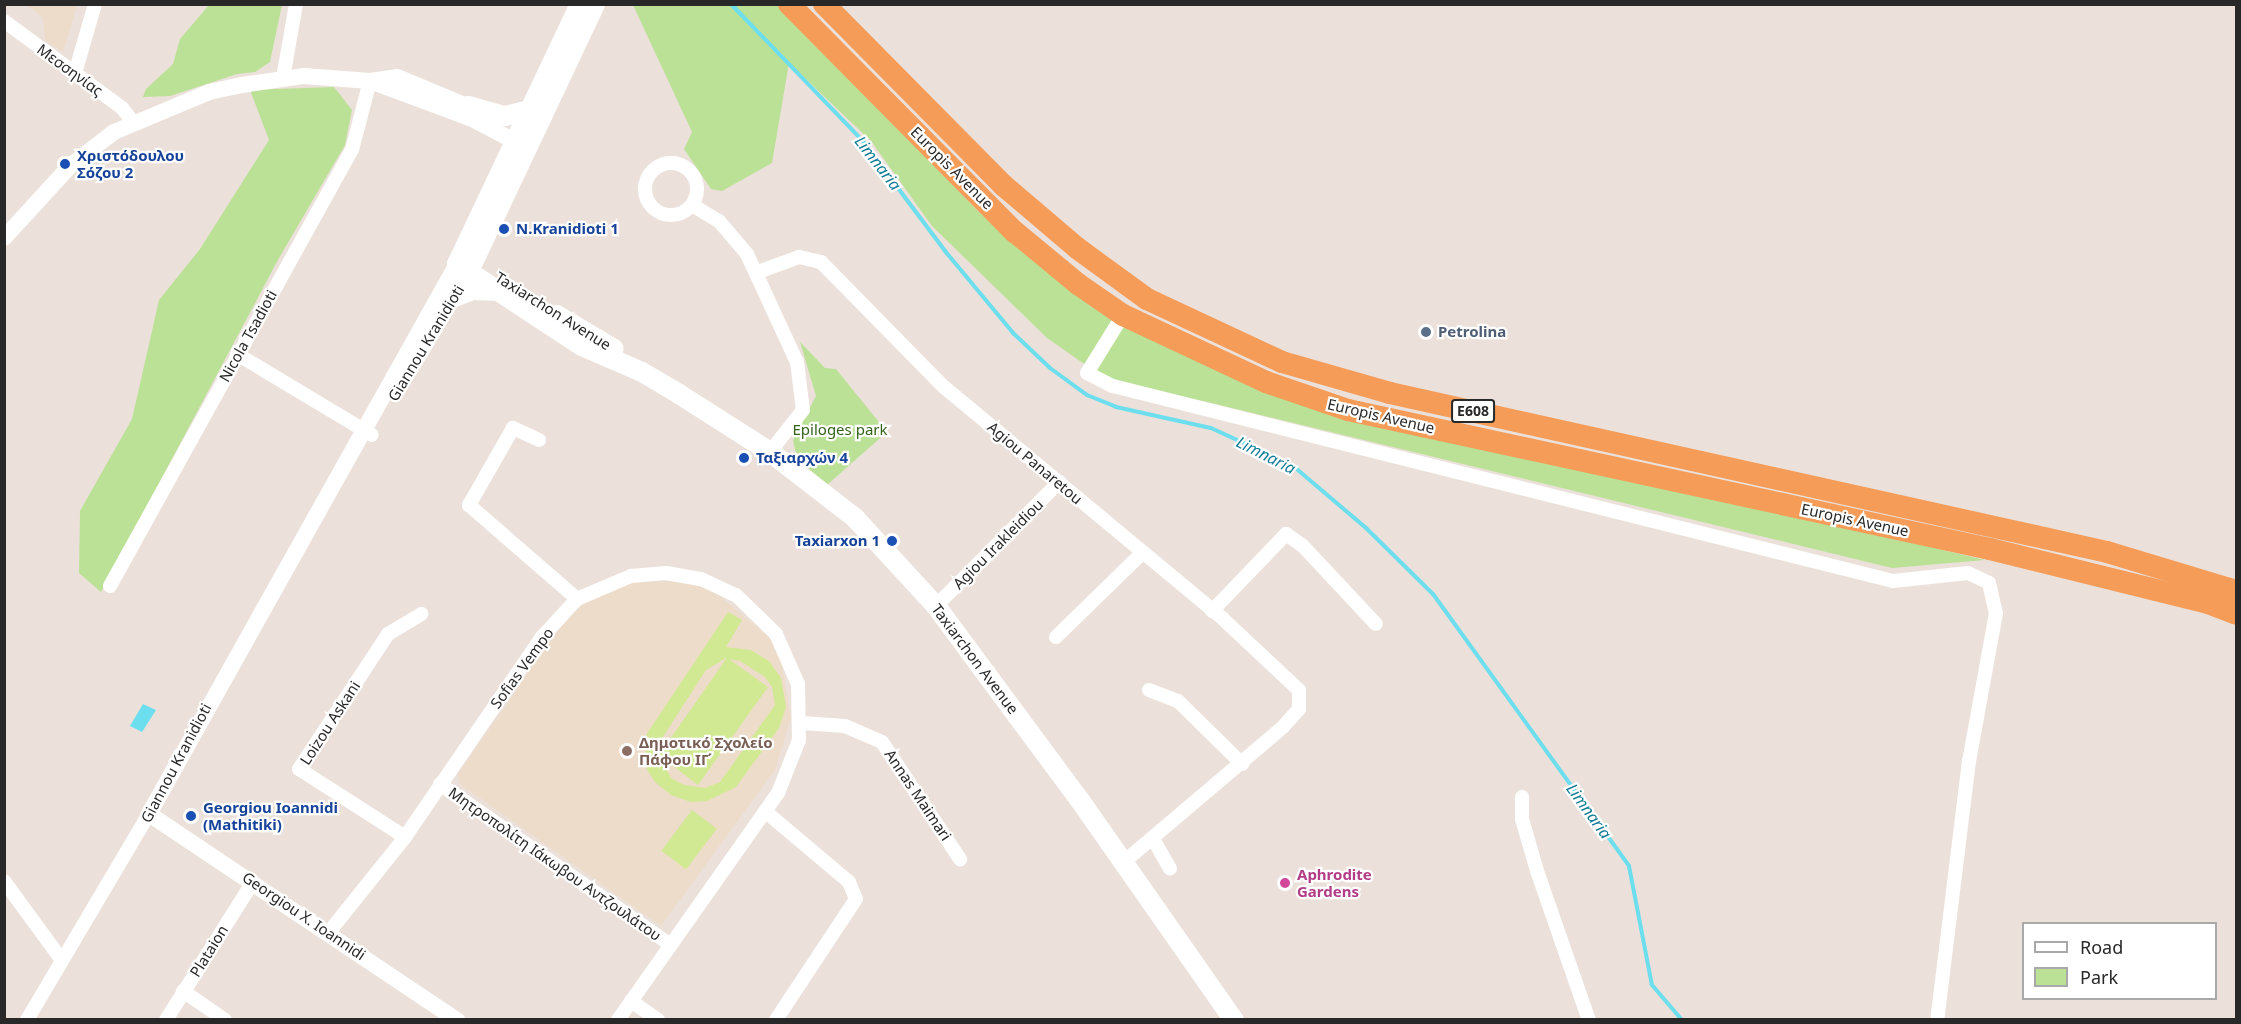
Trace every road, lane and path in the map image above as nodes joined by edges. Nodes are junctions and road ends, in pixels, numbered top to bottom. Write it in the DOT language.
graph roads {
  1 [pos="95,4"];
  2 [pos="296,4"];
  3 [pos="580,4"];
  4 [pos="595,4"];
  5 [pos="789,4"];
  6 [pos="824,4"];
  7 [pos="4,21"];
  8 [pos="75,73"];
  9 [pos="283,78"];
  10 [pos="370,81"];
  11 [pos="469,106"];
  12 [pos="529,110"];
  13 [pos="132,121"];
  14 [pos="524,140"];
  15 [pos="692,205"];
  16 [pos="4,238"];
  17 [pos="466,262"];
  18 [pos="758,272"];
  19 [pos="502,291"];
  20 [pos="454,297"];
  21 [pos="1123,315"];
  22 [pos="237,354"];
  23 [pos="642,372"];
  24 [pos="368,432"];
  25 [pos="539,440"];
  26 [pos="770,452"];
  27 [pos="1059,482"];
  28 [pos="1142,553"];
  29 [pos="110,586"];
  30 [pos="2236,591"];
  31 [pos="577,599"];
  32 [pos="936,606"];
  33 [pos="1212,611"];
  34 [pos="421,614"];
  35 [pos="2236,614"];
  36 [pos="1376,624"];
  37 [pos="1056,637"];
  38 [pos="1149,690"];
  39 [pos="802,723"];
  40 [pos="1242,765"];
  41 [pos="440,784"];
  42 [pos="1522,797"];
  43 [pos="765,811"];
  44 [pos="149,814"];
  45 [pos="405,837"];
  46 [pos="1153,839"];
  47 [pos="960,859"];
  48 [pos="1124,862"];
  49 [pos="1170,869"];
  50 [pos="4,880"];
  51 [pos="253,882"];
  52 [pos="330,932"];
  53 [pos="669,944"];
  54 [pos="61,959"];
  55 [pos="183,991"];
  56 [pos="631,1001"];
  57 [pos="27,1020"];
  58 [pos="166,1020"];
  59 [pos="225,1020"];
  60 [pos="457,1020"];
  61 [pos="618,1020"];
  62 [pos="658,1020"];
  63 [pos="776,1020"];
  64 [pos="1234,1020"];
  65 [pos="1589,1020"];
  66 [pos="1937,1020"];
  1 -- 8 [label="street"];
  2 -- 9 [label="street"];
  3 -- 12 [label="main road, Giannou Kranidioti"];
  4 -- 14 [label="main road, Giannou Kranidioti"];
  5 -- 21 [label="highway, Europis Avenue / E608"];
  6 -- 30 [label="highway, Europis Avenue / E608"];
  7 -- 8 [label="street, Μεσσηνίας"];
  8 -- 13 [label="street, Μεσσηνίας"];
  9 -- 10 [label="street"];
  9 -- 13 [label="street"];
  10 -- 11 [label="street"];
  10 -- 14 [label="street"];
  10 -- 22 [label="street, Nicola Tsadioti"];
  11 -- 12 [label="main road"];
  11 -- 14 [label="street"];
  12 -- 14 [label="main road, Giannou Kranidioti"];
  13 -- 16 [label="street"];
  14 -- 17 [label="main road, Giannou Kranidioti"];
  15 -- 18 [label="street"];
  17 -- 19 [label="main road, Taxiarchon Avenue"];
  17 -- 20 [label="street, Giannou Kranidioti"];
  17 -- 23 [label="main road, Taxiarchon Avenue"];
  17 -- 24 [label="street, Giannou Kranidioti"];
  18 -- 26 [label="street"];
  18 -- 27 [label="street, Agiou Panaretou"];
  19 -- 20 [label="main road"];
  19 -- 23 [label="main road, Taxiarchon Avenue"];
  20 -- 24 [label="street, Giannou Kranidioti"];
  21 -- 35 [label="highway, Europis Avenue / E608"];
  21 -- 66 [label="street"];
  22 -- 24 [label="street"];
  22 -- 29 [label="street, Nicola Tsadioti"];
  23 -- 26 [label="main road, Taxiarchon Avenue"];
  24 -- 44 [label="street, Giannou Kranidioti"];
  25 -- 31 [label="street"];
  26 -- 32 [label="main road, Taxiarchon Avenue"];
  27 -- 28 [label="street, Agiou Panaretou"];
  27 -- 32 [label="street, Agiou Irakleidiou"];
  28 -- 33 [label="street, Agiou Panaretou"];
  28 -- 37 [label="street"];
  31 -- 39 [label="street, Sofias Vempo"];
  31 -- 41 [label="street, Sofias Vempo"];
  32 -- 48 [label="main road, Taxiarchon Avenue"];
  33 -- 36 [label="street"];
  33 -- 40 [label="street, Agiou Panaretou"];
  34 -- 45 [label="street, Loizou Askani"];
  38 -- 40 [label="street"];
  39 -- 43 [label="street, Sofias Vempo"];
  39 -- 47 [label="street, Annas Maimari"];
  40 -- 46 [label="street"];
  41 -- 45 [label="street, Sofias Vempo"];
  41 -- 53 [label="street, Μητροπολίτη Ιάκωβου Αντζουλάτου"];
  42 -- 65 [label="street"];
  43 -- 53 [label="street, Sofias Vempo"];
  43 -- 63 [label="street"];
  44 -- 51 [label="street, Georgiou X. Ioannidi"];
  44 -- 54 [label="street, Giannou Kranidioti"];
  45 -- 52 [label="street, Sofias Vempo"];
  46 -- 48 [label="street"];
  46 -- 49 [label="street"];
  48 -- 64 [label="main road, Taxiarchon Avenue"];
  50 -- 54 [label="street"];
  51 -- 52 [label="street, Georgiou X. Ioannidi"];
  51 -- 55 [label="street, Plataion"];
  52 -- 60 [label="street, Georgiou X. Ioannidi"];
  53 -- 56 [label="street, Sofias Vempo"];
  54 -- 57 [label="street, Giannou Kranidioti"];
  55 -- 58 [label="street, Plataion"];
  55 -- 59 [label="street"];
  56 -- 61 [label="street, Sofias Vempo"];
  56 -- 62 [label="street"];
}
